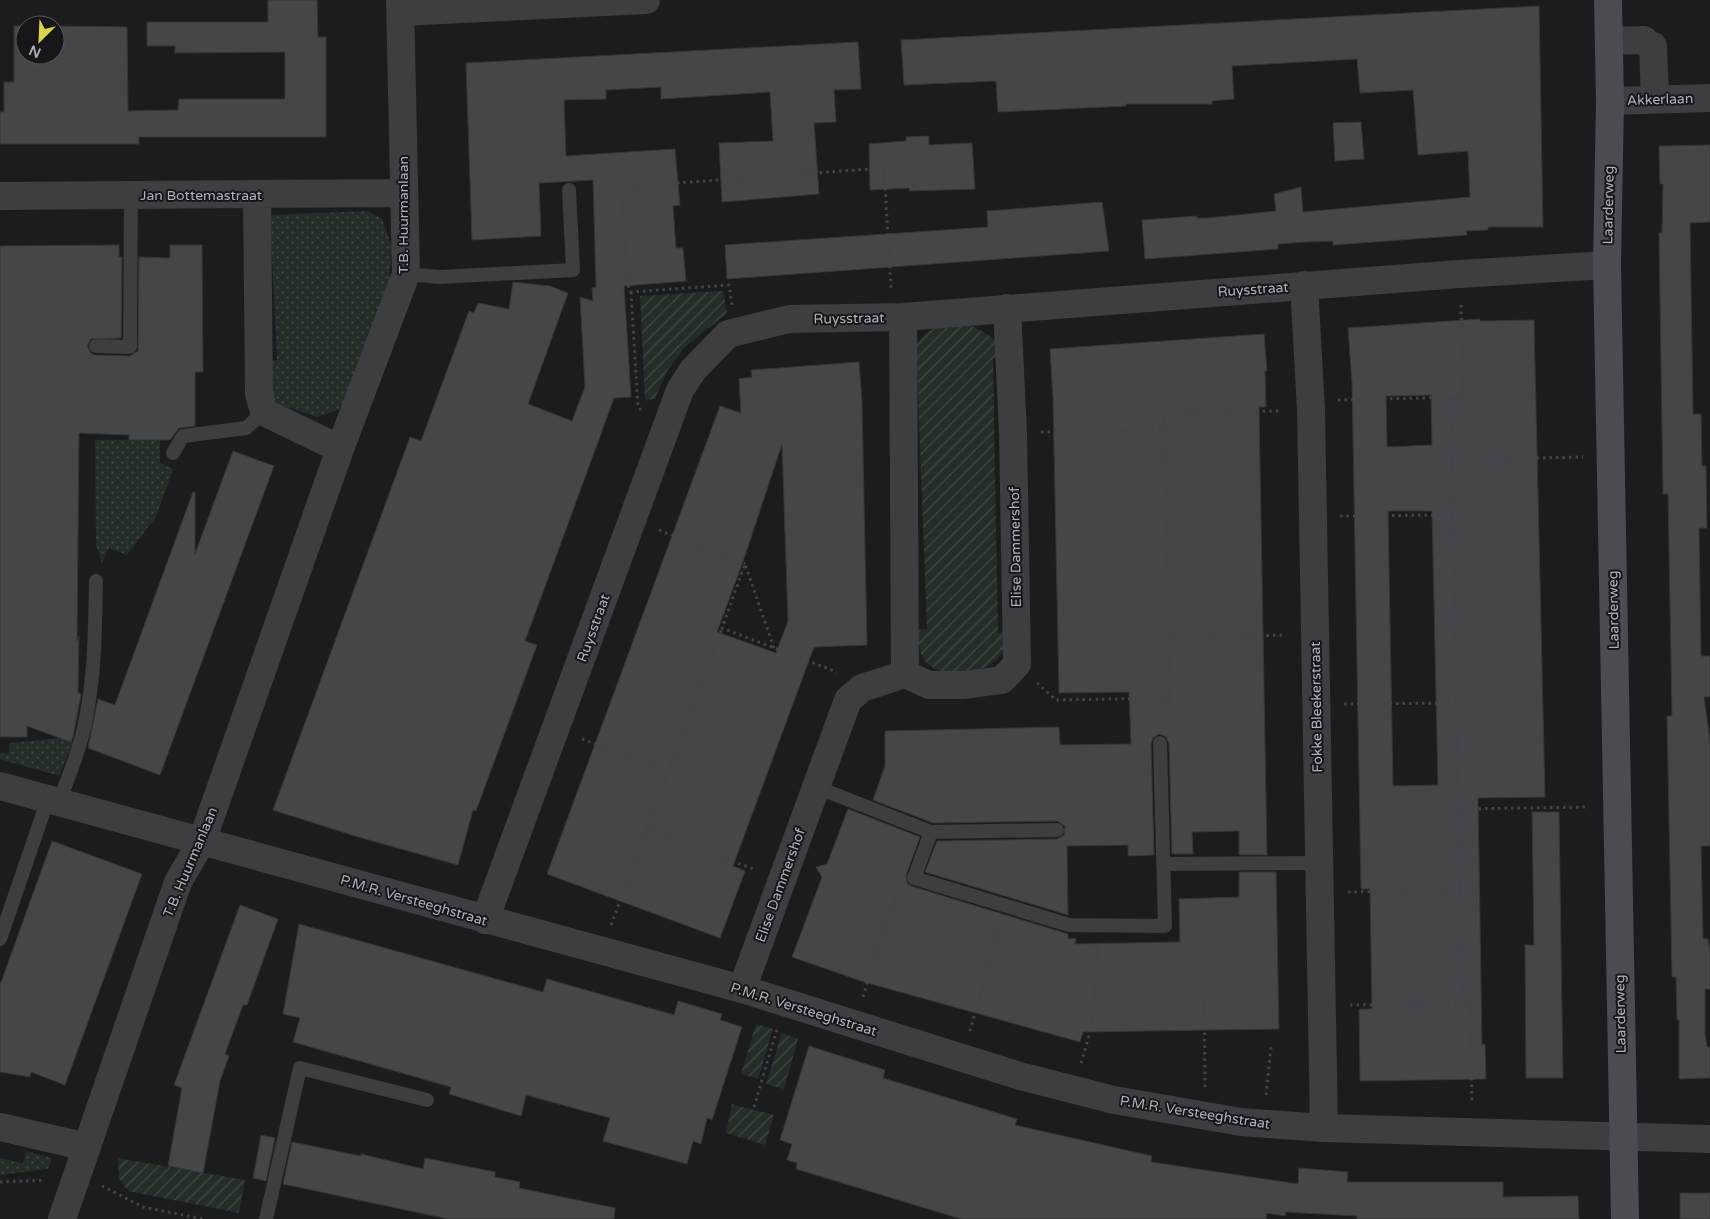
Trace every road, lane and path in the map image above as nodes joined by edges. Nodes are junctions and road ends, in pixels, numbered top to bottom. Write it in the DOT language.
graph roads {
  1 [pos="646,0"];
  2 [pos="1608,0"];
  3 [pos="401,6"];
  4 [pos="1609,42"];
  5 [pos="1710,98"];
  6 [pos="1655,99"];
  7 [pos="1610,101"];
  8 [pos="569,190"];
  9 [pos="403,193"];
  10 [pos="257,194"];
  11 [pos="131,195"];
  12 [pos="0,196"];
  13 [pos="1607,265"];
  14 [pos="406,274"];
  15 [pos="1459,274"];
  16 [pos="1304,286"];
  17 [pos="631,292"];
  18 [pos="1007,308"];
  19 [pos="898,317"];
  20 [pos="735,333"];
  21 [pos="96,346"];
  22 [pos="1451,398"];
  23 [pos="1310,405"];
  24 [pos="264,412"];
  25 [pos="1165,430"];
  26 [pos="1013,433"];
  27 [pos="661,444"];
  28 [pos="340,449"];
  29 [pos="173,453"];
  30 [pos="1611,457"];
  31 [pos="1452,460"];
  32 [pos="1453,515"];
  33 [pos="1312,516"];
  34 [pos="633,519"];
  35 [pos="745,564"];
  36 [pos="96,581"];
  37 [pos="722,628"];
  38 [pos="1314,634"];
  39 [pos="1169,638"];
  40 [pos="774,648"];
  41 [pos="1016,664"];
  42 [pos="905,674"];
  43 [pos="862,688"];
  44 [pos="1170,698"];
  45 [pos="1457,703"];
  46 [pos="1316,704"];
  47 [pos="556,728"];
  48 [pos="1160,742"];
  49 [pos="668,772"];
  50 [pos="0,786"];
  51 [pos="816,787"];
  52 [pos="54,801"];
  53 [pos="1617,807"];
  54 [pos="1459,809"];
  55 [pos="647,829"];
  56 [pos="1057,830"];
  57 [pos="931,832"];
  58 [pos="202,841"];
  59 [pos="1319,863"];
  60 [pos="1163,864"];
  61 [pos="914,878"];
  62 [pos="782,880"];
  63 [pos="1460,890"];
  64 [pos="1320,893"];
  65 [pos="1005,906"];
  66 [pos="485,920"];
  67 [pos="1098,925"];
  68 [pos="1,934"];
  69 [pos="603,952"];
  70 [pos="1204,987"];
  71 [pos="742,989"];
  72 [pos="785,1002"];
  73 [pos="1462,1003"];
  74 [pos="1322,1006"];
  75 [pos="854,1024"];
  76 [pos="1271,1047"];
  77 [pos="962,1058"];
  78 [pos="1074,1090"];
  79 [pos="427,1100"];
  80 [pos="754,1107"];
  81 [pos="1201,1115"];
  82 [pos="1263,1123"];
  83 [pos="0,1127"];
  84 [pos="1324,1128"];
  85 [pos="1471,1132"];
  86 [pos="1622,1136"];
  87 [pos="1710,1139"];
  88 [pos="87,1147"];
  89 [pos="62,1219"];
  90 [pos="266,1219"];
  91 [pos="1625,1219"];
  1 -- 3 [label="street"];
  2 -- 4 [label="street, Laarderweg"];
  3 -- 9 [label="street, T.B. Huurmanlaan"];
  4 -- 6 [label="street"];
  4 -- 7 [label="street, Laarderweg"];
  5 -- 6 [label="street, Akkerlaan"];
  6 -- 7 [label="street, Akkerlaan"];
  7 -- 13 [label="street, Laarderweg"];
  8 -- 14 [label="lane"];
  9 -- 10 [label="street, Jan Bottemastraat"];
  9 -- 14 [label="street, T.B. Huurmanlaan"];
  10 -- 11 [label="street, Jan Bottemastraat"];
  10 -- 24 [label="street"];
  11 -- 12 [label="street, Jan Bottemastraat"];
  11 -- 21 [label="lane"];
  13 -- 15 [label="street, Ruysstraat"];
  13 -- 30 [label="street, Laarderweg"];
  14 -- 28 [label="street, T.B. Huurmanlaan"];
  15 -- 16 [label="street, Ruysstraat"];
  15 -- 22 [label="path"];
  16 -- 18 [label="street, Ruysstraat"];
  16 -- 23 [label="street, Fokke Bleekerstraat"];
  17 -- 19 [label="path"];
  17 -- 20 [label="path"];
  17 -- 27 [label="path"];
  18 -- 19 [label="street, Ruysstraat"];
  18 -- 26 [label="street, Elise Dammershof"];
  19 -- 20 [label="street, Ruysstraat"];
  19 -- 42 [label="street"];
  20 -- 27 [label="street, Ruysstraat"];
  22 -- 23 [label="path"];
  22 -- 31 [label="path"];
  23 -- 25 [label="path"];
  23 -- 33 [label="street, Fokke Bleekerstraat"];
  24 -- 28 [label="street"];
  24 -- 29 [label="lane"];
  25 -- 26 [label="path"];
  25 -- 39 [label="path"];
  26 -- 41 [label="street, Elise Dammershof"];
  27 -- 34 [label="street, Ruysstraat"];
  28 -- 58 [label="street, T.B. Huurmanlaan"];
  30 -- 31 [label="path"];
  30 -- 53 [label="street, Laarderweg"];
  31 -- 32 [label="path"];
  32 -- 33 [label="path"];
  32 -- 45 [label="path"];
  33 -- 38 [label="street, Fokke Bleekerstraat"];
  34 -- 35 [label="path"];
  34 -- 47 [label="street, Ruysstraat"];
  35 -- 37 [label="path"];
  35 -- 40 [label="path"];
  36 -- 52 [label="lane"];
  37 -- 40 [label="path"];
  37 -- 49 [label="path"];
  38 -- 39 [label="path"];
  38 -- 46 [label="street, Fokke Bleekerstraat"];
  39 -- 44 [label="path"];
  40 -- 43 [label="path"];
  41 -- 42 [label="street"];
  41 -- 44 [label="path"];
  42 -- 43 [label="street"];
  43 -- 51 [label="street, Elise Dammershof"];
  44 -- 48 [label="path"];
  45 -- 46 [label="path"];
  45 -- 54 [label="path"];
  46 -- 59 [label="street, Fokke Bleekerstraat"];
  47 -- 49 [label="path"];
  47 -- 66 [label="street, Ruysstraat"];
  48 -- 60 [label="lane"];
  49 -- 55 [label="path"];
  50 -- 52 [label="street, P.M.R. Versteeghstraat"];
  51 -- 57 [label="lane"];
  51 -- 62 [label="street, Elise Dammershof"];
  52 -- 58 [label="street, P.M.R. Versteeghstraat"];
  52 -- 68 [label="lane"];
  53 -- 54 [label="path"];
  53 -- 86 [label="street, Laarderweg"];
  54 -- 63 [label="path"];
  55 -- 62 [label="path"];
  55 -- 69 [label="path"];
  56 -- 57 [label="lane"];
  57 -- 61 [label="lane"];
  58 -- 66 [label="street, P.M.R. Versteeghstraat"];
  58 -- 88 [label="street, T.B. Huurmanlaan"];
  59 -- 60 [label="lane"];
  59 -- 64 [label="street, Fokke Bleekerstraat"];
  60 -- 67 [label="lane"];
  61 -- 65 [label="lane"];
  61 -- 75 [label="path"];
  62 -- 71 [label="street, Elise Dammershof"];
  63 -- 64 [label="path"];
  63 -- 73 [label="path"];
  64 -- 74 [label="street, Fokke Bleekerstraat"];
  65 -- 67 [label="lane"];
  65 -- 77 [label="path"];
  66 -- 69 [label="street, P.M.R. Versteeghstraat"];
  67 -- 78 [label="path"];
  69 -- 71 [label="street, P.M.R. Versteeghstraat"];
  70 -- 81 [label="path"];
  71 -- 72 [label="street, P.M.R. Versteeghstraat"];
  72 -- 75 [label="street, P.M.R. Versteeghstraat"];
  72 -- 80 [label="path"];
  73 -- 74 [label="path"];
  73 -- 85 [label="path"];
  74 -- 84 [label="street, Fokke Bleekerstraat"];
  75 -- 77 [label="street, P.M.R. Versteeghstraat"];
  76 -- 82 [label="path"];
  77 -- 78 [label="street, P.M.R. Versteeghstraat"];
  78 -- 81 [label="street, P.M.R. Versteeghstraat"];
  79 -- 90 [label="lane"];
  81 -- 82 [label="street, P.M.R. Versteeghstraat"];
  82 -- 84 [label="street, P.M.R. Versteeghstraat"];
  83 -- 88 [label="street"];
  84 -- 85 [label="street, P.M.R. Versteeghstraat"];
  85 -- 86 [label="street, P.M.R. Versteeghstraat"];
  86 -- 87 [label="street, P.M.R. Versteeghstraat"];
  86 -- 91 [label="street, Laarderweg"];
  88 -- 89 [label="street, T.B. Huurmanlaan"];
}
